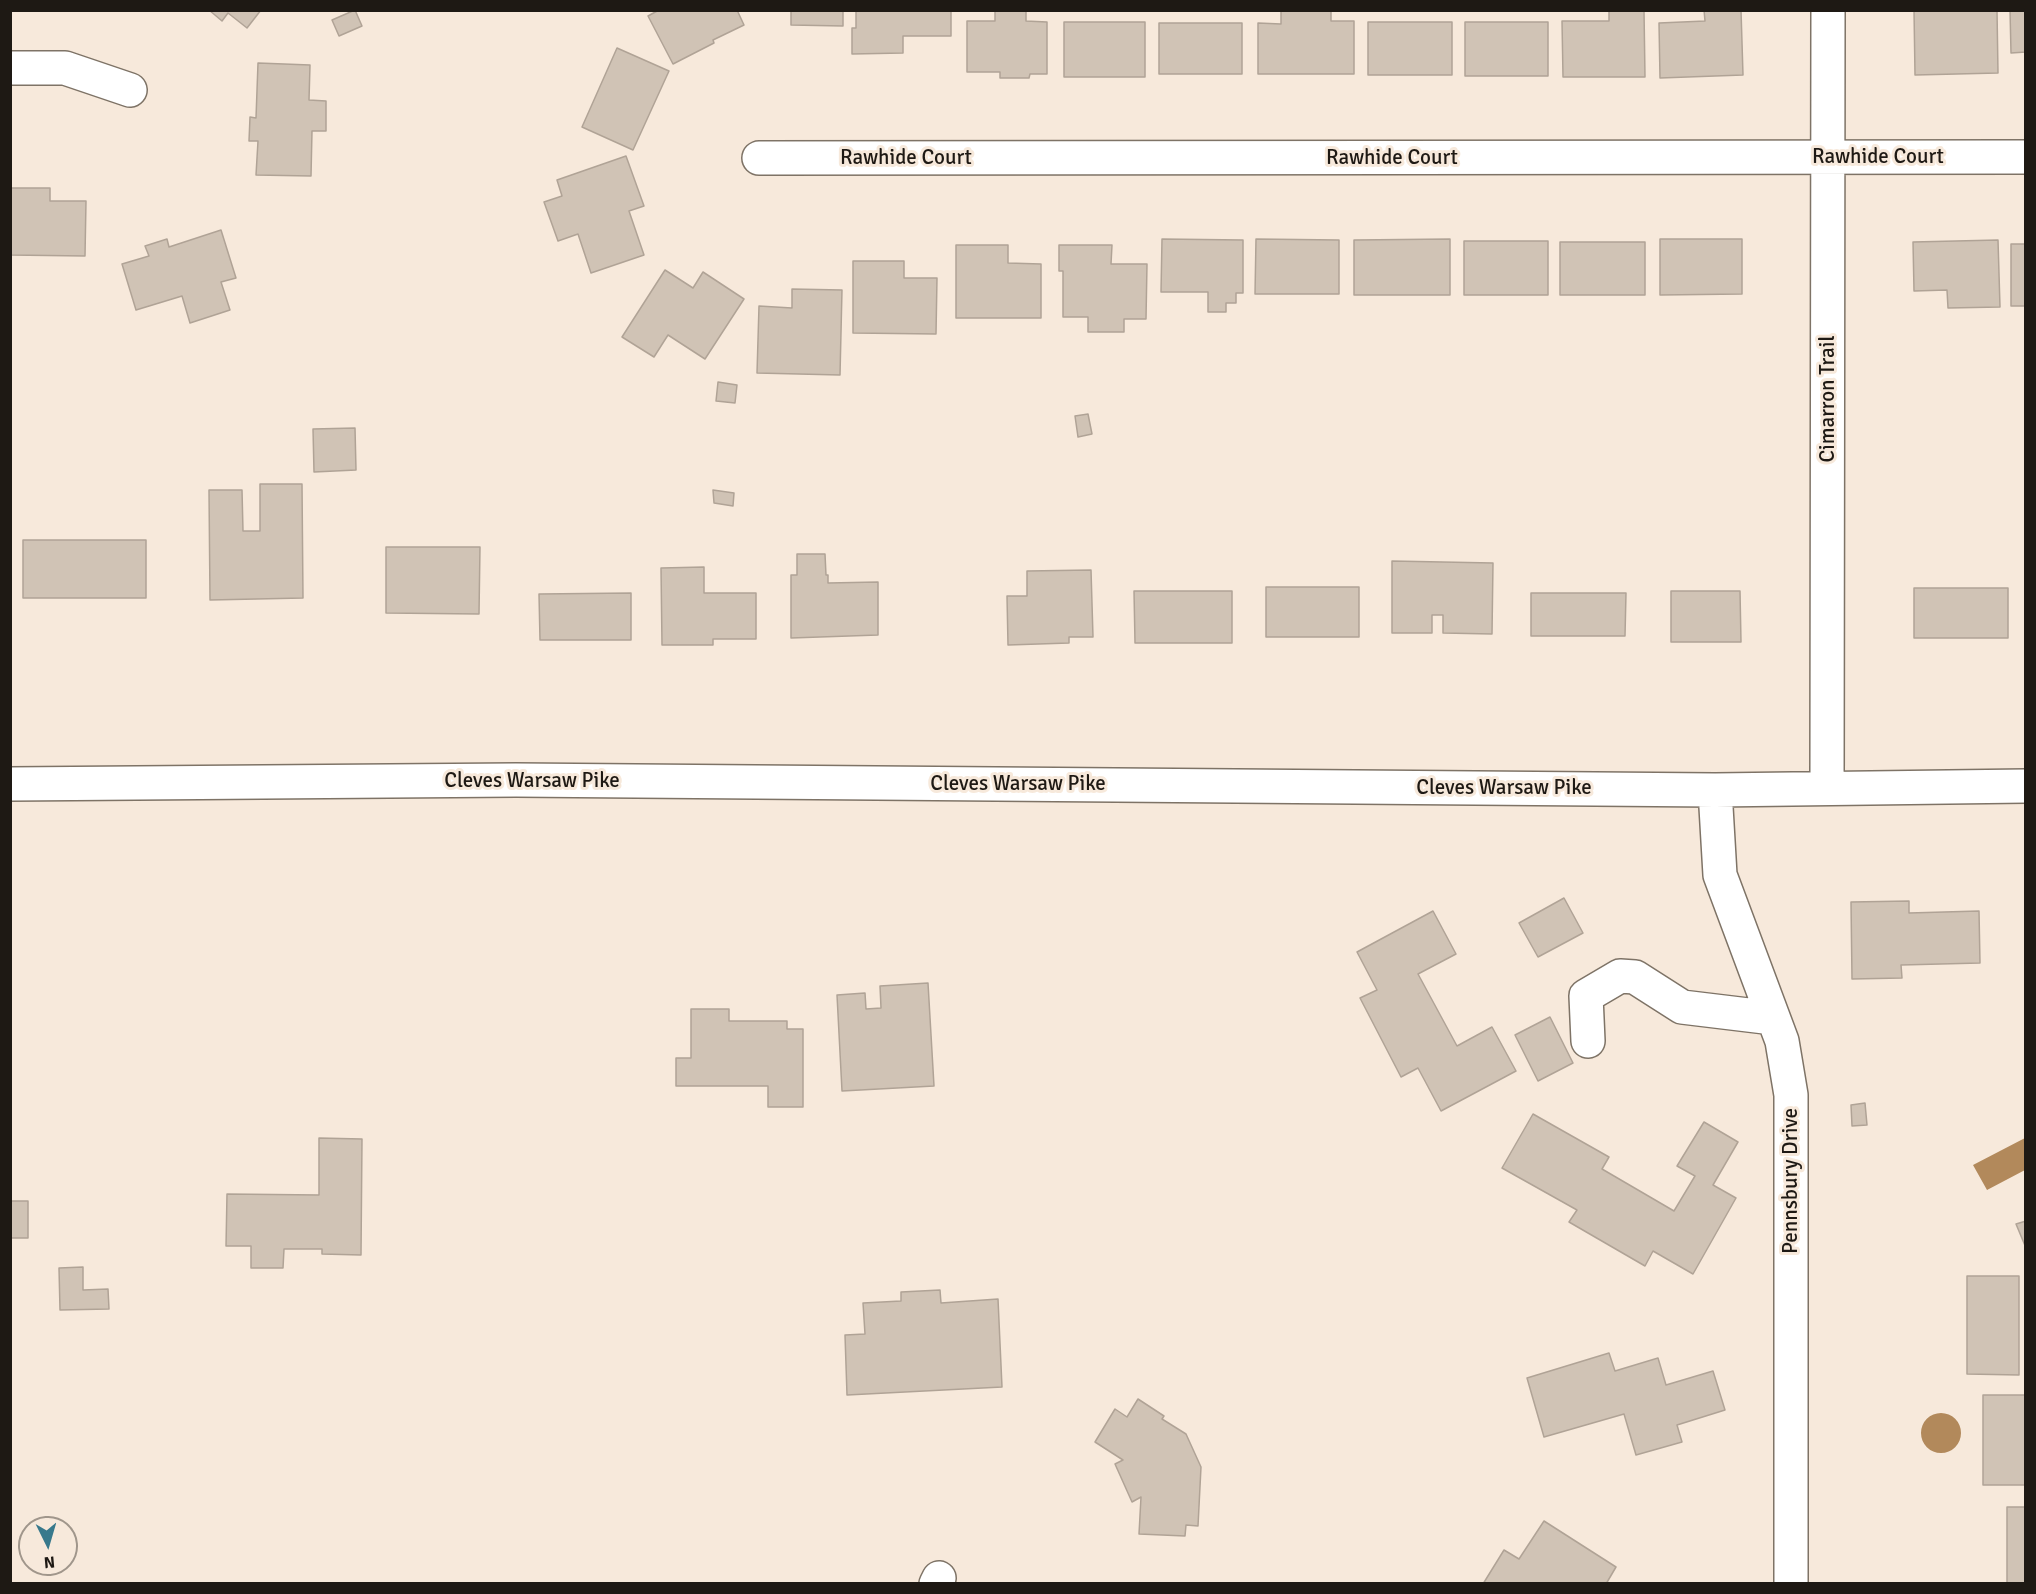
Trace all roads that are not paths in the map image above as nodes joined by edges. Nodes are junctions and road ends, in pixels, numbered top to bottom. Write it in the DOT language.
graph roads {
  1 [pos="1828,10"];
  2 [pos="10,68"];
  3 [pos="130,90"];
  4 [pos="759,158"];
  5 [pos="1828,158"];
  6 [pos="2025,158"];
  7 [pos="10,784"];
  8 [pos="2025,786"];
  9 [pos="1827,787"];
  10 [pos="1715,790"];
  11 [pos="1773,1018"];
  12 [pos="1588,1041"];
  13 [pos="1791,1584"];
  1 -- 5 [label="street, Cimarron Trail"];
  2 -- 3 [label="street"];
  4 -- 5 [label="street, Rawhide Court"];
  5 -- 6 [label="street, Rawhide Court"];
  5 -- 9 [label="street, Cimarron Trail"];
  7 -- 10 [label="street, Cleves Warsaw Pike"];
  8 -- 9 [label="street, Cleves Warsaw Pike"];
  9 -- 10 [label="street, Cleves Warsaw Pike"];
  10 -- 11 [label="street, Pennsbury Drive"];
  11 -- 12 [label="street"];
  11 -- 13 [label="street, Pennsbury Drive"];
}
